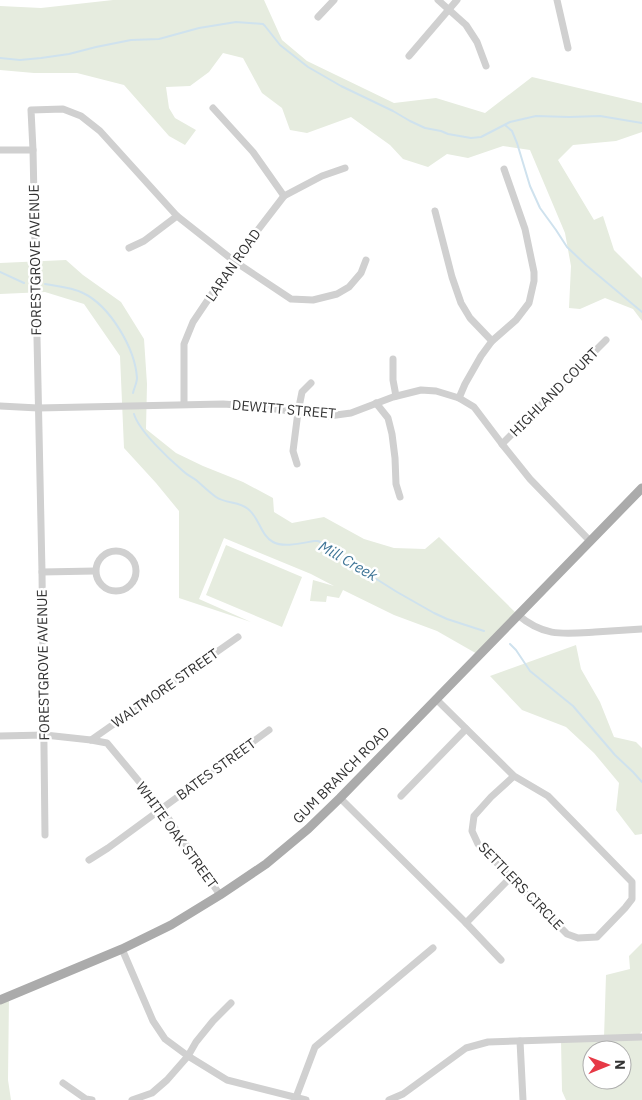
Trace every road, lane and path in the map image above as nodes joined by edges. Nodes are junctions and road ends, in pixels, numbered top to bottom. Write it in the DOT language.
graph roads {
  1 [pos="334,0"];
  2 [pos="438,0"];
  3 [pos="457,0"];
  4 [pos="557,0"];
  5 [pos="449,10"];
  6 [pos="318,18"];
  7 [pos="568,48"];
  8 [pos="409,56"];
  9 [pos="486,66"];
  10 [pos="213,108"];
  11 [pos="0,150"];
  12 [pos="33,150"];
  13 [pos="345,168"];
  14 [pos="504,169"];
  15 [pos="284,196"];
  16 [pos="435,211"];
  17 [pos="177,216"];
  18 [pos="129,248"];
  19 [pos="366,260"];
  20 [pos="234,261"];
  21 [pos="606,340"];
  22 [pos="492,341"];
  23 [pos="393,359"];
  24 [pos="311,383"];
  25 [pos="396,396"];
  26 [pos="459,398"];
  27 [pos="376,403"];
  28 [pos="184,404"];
  29 [pos="0,406"];
  30 [pos="38,408"];
  31 [pos="298,412"];
  32 [pos="502,444"];
  33 [pos="297,464"];
  34 [pos="642,488"];
  35 [pos="400,497"];
  36 [pos="590,541"];
  37 [pos="95,571"];
  38 [pos="42,572"];
  39 [pos="518,615"];
  40 [pos="642,629"];
  41 [pos="238,637"];
  42 [pos="436,699"];
  43 [pos="466,729"];
  44 [pos="269,730"];
  45 [pos="44,735"];
  46 [pos="0,736"];
  47 [pos="92,740"];
  48 [pos="514,776"];
  49 [pos="401,796"];
  50 [pos="340,798"];
  51 [pos="162,808"];
  52 [pos="45,835"];
  53 [pos="89,860"];
  54 [pos="511,877"];
  55 [pos="220,895"];
  56 [pos="466,922"];
  57 [pos="433,948"];
  58 [pos="122,949"];
  59 [pos="501,960"];
  60 [pos="0,1000"];
  61 [pos="231,1003"];
  62 [pos="642,1037"];
  63 [pos="520,1041"];
  64 [pos="188,1056"];
  65 [pos="63,1083"];
  66 [pos="296,1099"];
  67 [pos="92,1100"];
  68 [pos="132,1100"];
  69 [pos="306,1100"];
  70 [pos="389,1100"];
  71 [pos="523,1100"];
  1 -- 6 [label="street"];
  2 -- 5 [label="street"];
  3 -- 5 [label="street"];
  4 -- 7 [label="street"];
  5 -- 8 [label="street"];
  5 -- 9 [label="street"];
  10 -- 15 [label="street"];
  11 -- 12 [label="street"];
  12 -- 17 [label="street, FORESTGROVE AVENUE"];
  12 -- 30 [label="street, FORESTGROVE AVENUE"];
  13 -- 15 [label="street, LARAN ROAD"];
  14 -- 22 [label="street"];
  15 -- 20 [label="street, LARAN ROAD"];
  16 -- 22 [label="street"];
  17 -- 18 [label="street"];
  17 -- 20 [label="street, FORESTGROVE AVENUE"];
  19 -- 20 [label="street, FORESTGROVE AVENUE"];
  20 -- 28 [label="street, LARAN ROAD"];
  21 -- 32 [label="street, HIGHLAND COURT"];
  22 -- 26 [label="street"];
  23 -- 25 [label="street"];
  24 -- 31 [label="street"];
  25 -- 26 [label="street, DEWITT STREET"];
  25 -- 27 [label="street, DEWITT STREET"];
  26 -- 32 [label="street, DEWITT STREET"];
  27 -- 31 [label="street, DEWITT STREET"];
  27 -- 35 [label="street"];
  28 -- 30 [label="street, DEWITT STREET"];
  28 -- 31 [label="street, DEWITT STREET"];
  29 -- 30 [label="street, DEWITT STREET"];
  30 -- 38 [label="street, FORESTGROVE AVENUE"];
  31 -- 33 [label="street"];
  32 -- 36 [label="street, DEWITT STREET"];
  34 -- 36 [label="main road, GUM BRANCH ROAD"];
  36 -- 39 [label="main road, GUM BRANCH ROAD"];
  37 -- 37 [label="street"];
  37 -- 38 [label="street"];
  38 -- 45 [label="street, FORESTGROVE AVENUE"];
  39 -- 40 [label="street"];
  39 -- 42 [label="main road, GUM BRANCH ROAD"];
  41 -- 47 [label="street, WALTMORE STREET"];
  42 -- 43 [label="street, SETTLERS CIRCLE"];
  42 -- 50 [label="main road, GUM BRANCH ROAD"];
  43 -- 48 [label="street, SETTLERS CIRCLE"];
  43 -- 49 [label="street"];
  44 -- 51 [label="street, BATES STREET"];
  45 -- 46 [label="street, WHITE OAK STREET"];
  45 -- 47 [label="street, WHITE OAK STREET"];
  45 -- 52 [label="street, FORESTGROVE AVENUE"];
  47 -- 51 [label="street, WHITE OAK STREET"];
  48 -- 54 [label="street, SETTLERS CIRCLE"];
  48 -- 54 [label="street, SETTLERS CIRCLE"];
  50 -- 55 [label="main road, GUM BRANCH ROAD"];
  50 -- 56 [label="street"];
  51 -- 53 [label="street, BATES STREET"];
  51 -- 55 [label="street, WHITE OAK STREET"];
  54 -- 56 [label="street"];
  55 -- 58 [label="main road, GUM BRANCH ROAD"];
  56 -- 59 [label="street"];
  57 -- 66 [label="street"];
  58 -- 60 [label="main road, GUM BRANCH ROAD"];
  58 -- 64 [label="street"];
  61 -- 64 [label="street"];
  62 -- 63 [label="street"];
  63 -- 70 [label="street"];
  63 -- 71 [label="street"];
  64 -- 66 [label="street"];
  64 -- 68 [label="street"];
  65 -- 67 [label="street"];
  66 -- 69 [label="street"];
}
